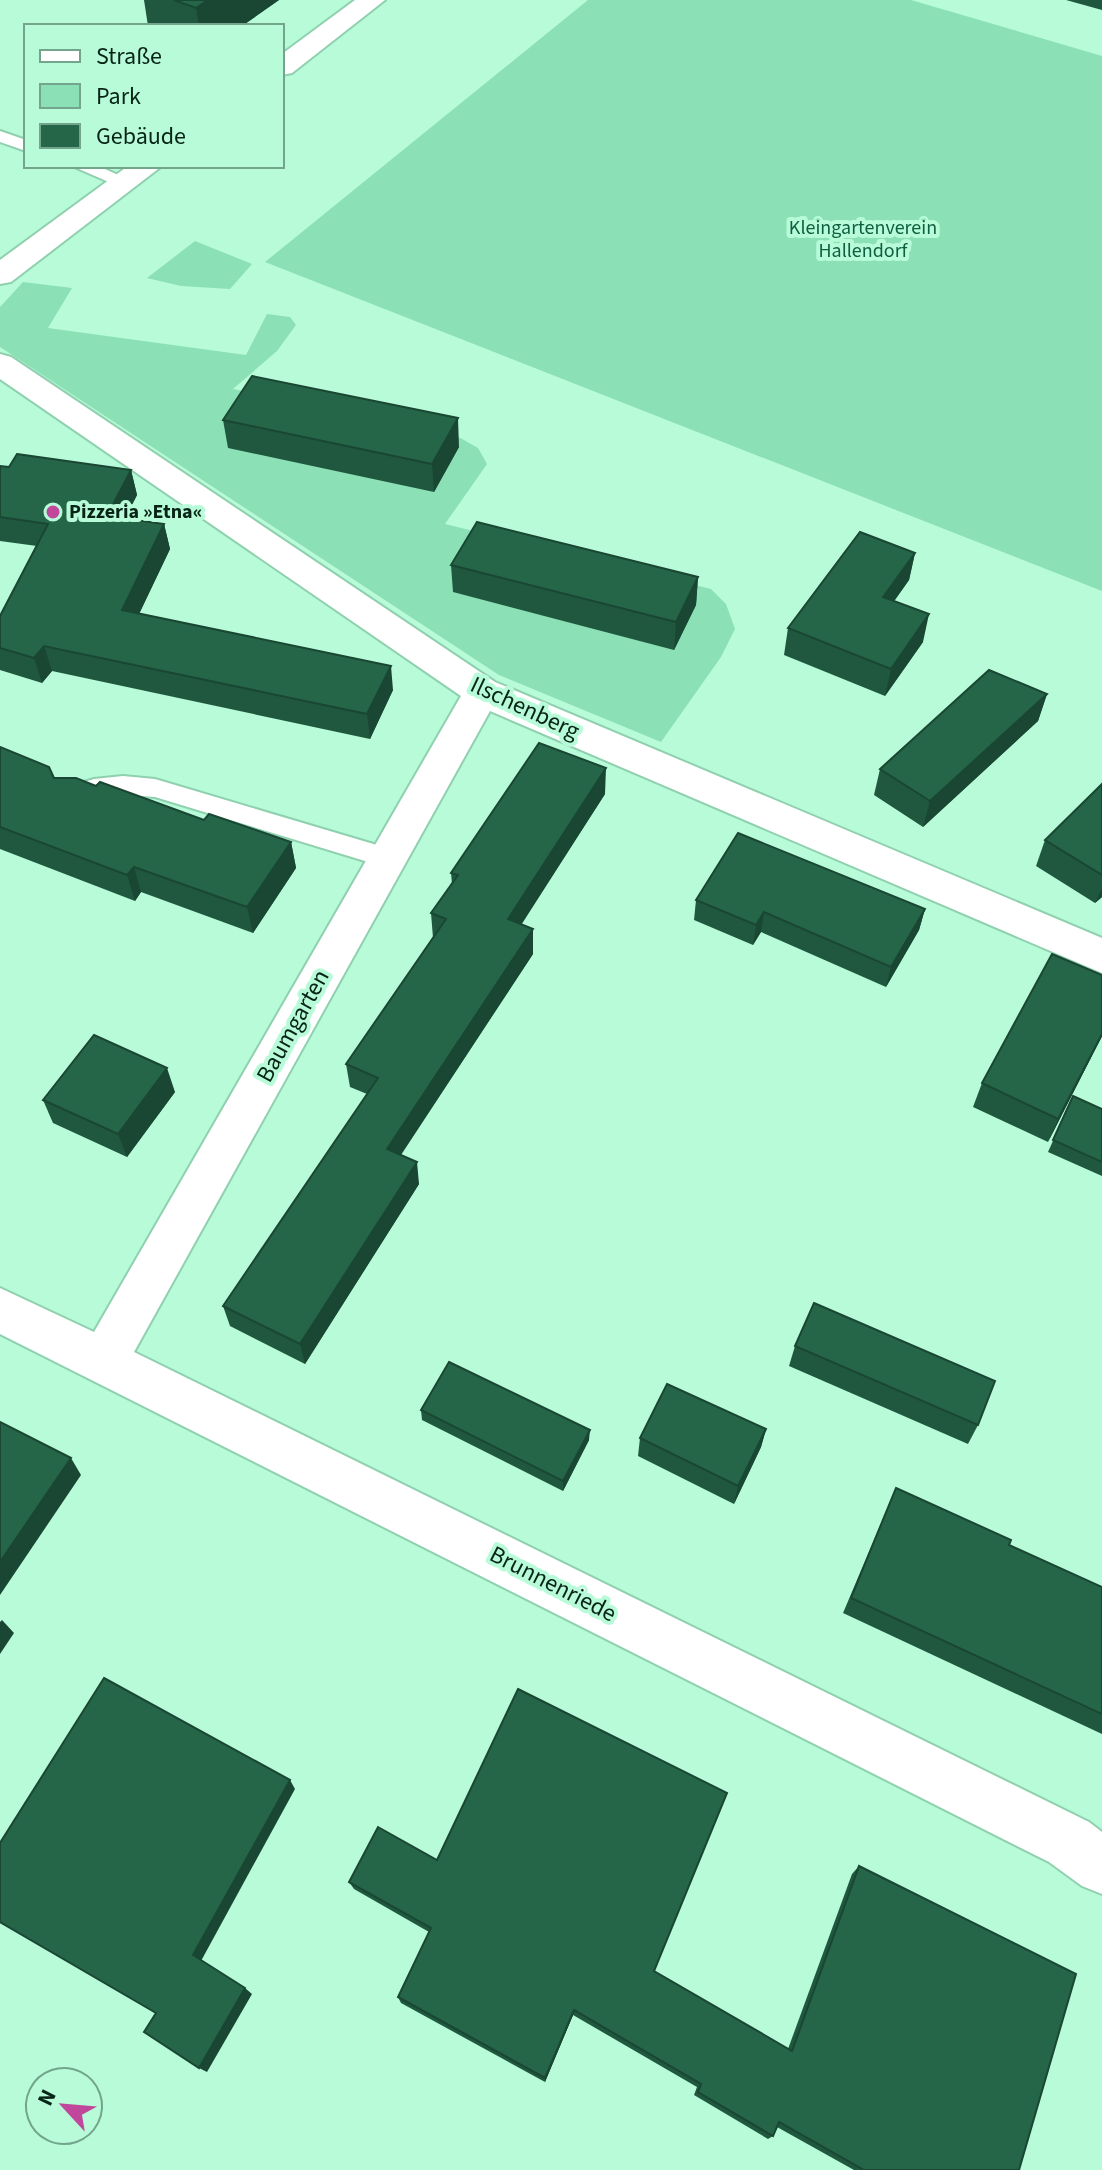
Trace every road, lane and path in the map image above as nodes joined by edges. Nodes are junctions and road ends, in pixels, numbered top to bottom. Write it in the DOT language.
graph roads {
  1 [pos="372,0"];
  2 [pos="284,66"];
  3 [pos="0,136"];
  4 [pos="24,145"];
  5 [pos="95,168"];
  6 [pos="136,174"];
  7 [pos="0,275"];
  8 [pos="0,364"];
  9 [pos="482,692"];
  10 [pos="73,795"];
  11 [pos="388,858"];
  12 [pos="1102,956"];
  13 [pos="0,1310"];
  14 [pos="104,1360"];
  15 [pos="1102,1866"];
  1 -- 2 [label="street"];
  3 -- 4 [label="lane"];
  5 -- 6 [label="lane"];
  6 -- 7 [label="street"];
  8 -- 9 [label="street, Ilschenberg"];
  9 -- 11 [label="street, Baumgarten"];
  9 -- 12 [label="street, Ilschenberg"];
  10 -- 11 [label="lane"];
  11 -- 14 [label="street, Baumgarten"];
  13 -- 14 [label="street, Brunnenriede"];
  14 -- 15 [label="street, Brunnenriede"];
}
